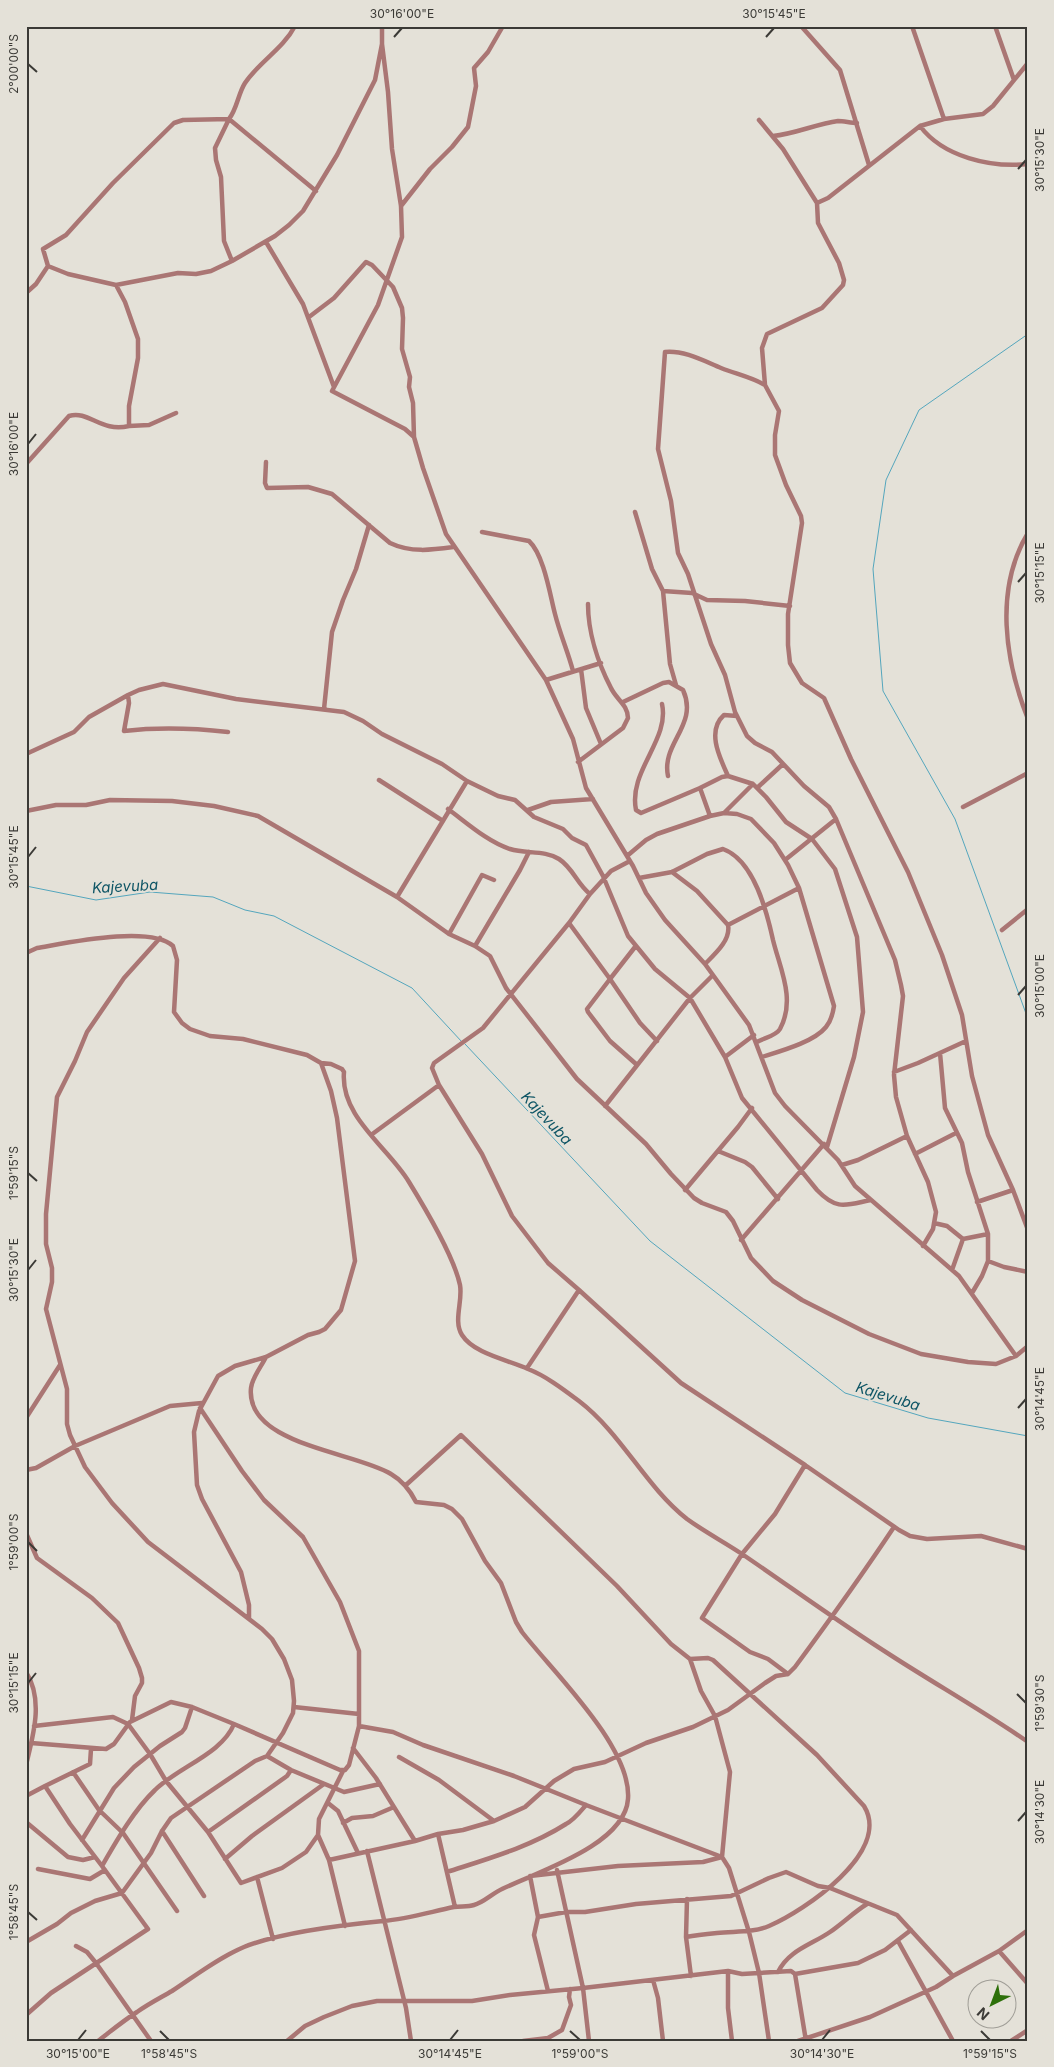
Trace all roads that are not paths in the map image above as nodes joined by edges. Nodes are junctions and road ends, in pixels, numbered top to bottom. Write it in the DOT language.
graph roads {
  1 [pos="295,26"];
  2 [pos="382,26"];
  3 [pos="503,26"];
  4 [pos="912,26"];
  5 [pos="995,26"];
  6 [pos="803,27"];
  7 [pos="382,44"];
  8 [pos="1028,62"];
  9 [pos="1014,80"];
  10 [pos="229,119"];
  11 [pos="944,119"];
  12 [pos="759,120"];
  13 [pos="857,123"];
  14 [pos="920,126"];
  15 [pos="773,136"];
  16 [pos="1028,164"];
  17 [pos="869,165"];
  18 [pos="316,191"];
  19 [pos="817,203"];
  20 [pos="401,206"];
  21 [pos="266,242"];
  22 [pos="232,261"];
  23 [pos="48,266"];
  24 [pos="388,282"];
  25 [pos="116,285"];
  26 [pos="26,293"];
  27 [pos="309,317"];
  28 [pos="765,385"];
  29 [pos="334,387"];
  30 [pos="176,413"];
  31 [pos="129,426"];
  32 [pos="414,437"];
  33 [pos="266,462"];
  34 [pos="26,464"];
  35 [pos="635,512"];
  36 [pos="369,525"];
  37 [pos="482,532"];
  38 [pos="1028,533"];
  39 [pos="454,547"];
  40 [pos="663,590"];
  41 [pos="695,596"];
  42 [pos="588,604"];
  43 [pos="790,606"];
  44 [pos="601,663"];
  45 [pos="581,669"];
  46 [pos="573,671"];
  47 [pos="546,680"];
  48 [pos="676,685"];
  49 [pos="128,695"];
  50 [pos="623,702"];
  51 [pos="662,704"];
  52 [pos="324,709"];
  53 [pos="737,716"];
  54 [pos="1028,719"];
  55 [pos="228,732"];
  56 [pos="601,744"];
  57 [pos="26,754"];
  58 [pos="578,762"];
  59 [pos="783,764"];
  60 [pos="1028,774"];
  61 [pos="668,776"];
  62 [pos="728,776"];
  63 [pos="379,780"];
  64 [pos="467,781"];
  65 [pos="755,786"];
  66 [pos="700,788"];
  67 [pos="593,799"];
  68 [pos="963,807"];
  69 [pos="448,809"];
  70 [pos="528,810"];
  71 [pos="26,811"];
  72 [pos="724,813"];
  73 [pos="710,816"];
  74 [pos="836,819"];
  75 [pos="443,821"];
  76 [pos="812,839"];
  77 [pos="529,852"];
  78 [pos="628,858"];
  79 [pos="785,860"];
  80 [pos="672,872"];
  81 [pos="639,878"];
  82 [pos="494,880"];
  83 [pos="604,880"];
  84 [pos="799,888"];
  85 [pos="590,894"];
  86 [pos="397,897"];
  87 [pos="764,906"];
  88 [pos="1028,909"];
  89 [pos="569,923"];
  90 [pos="728,925"];
  91 [pos="1002,930"];
  92 [pos="449,934"];
  93 [pos="160,938"];
  94 [pos="475,946"];
  95 [pos="635,947"];
  96 [pos="26,953"];
  97 [pos="705,964"];
  98 [pos="713,975"];
  99 [pos="610,979"];
  100 [pos="511,994"];
  101 [pos="690,998"];
  102 [pos="754,1035"];
  103 [pos="966,1040"];
  104 [pos="657,1041"];
  105 [pos="757,1042"];
  106 [pos="940,1053"];
  107 [pos="725,1057"];
  108 [pos="762,1057"];
  109 [pos="321,1064"];
  110 [pos="636,1064"];
  111 [pos="894,1072"];
  112 [pos="439,1085"];
  113 [pos="605,1106"];
  114 [pos="752,1108"];
  115 [pos="956,1133"];
  116 [pos="371,1136"];
  117 [pos="908,1136"];
  118 [pos="826,1146"];
  119 [pos="718,1151"];
  120 [pos="915,1154"];
  121 [pos="842,1165"];
  122 [pos="800,1171"];
  123 [pos="685,1190"];
  124 [pos="1013,1190"];
  125 [pos="778,1199"];
  126 [pos="871,1200"];
  127 [pos="977,1202"];
  128 [pos="934,1222"];
  129 [pos="1028,1230"];
  130 [pos="988,1234"];
  131 [pos="963,1239"];
  132 [pos="741,1240"];
  133 [pos="923,1246"];
  134 [pos="988,1261"];
  135 [pos="952,1270"];
  136 [pos="1028,1272"];
  137 [pos="579,1290"];
  138 [pos="972,1293"];
  139 [pos="1028,1346"];
  140 [pos="1016,1356"];
  141 [pos="266,1358"];
  142 [pos="60,1365"];
  143 [pos="527,1368"];
  144 [pos="201,1406"];
  145 [pos="26,1418"];
  146 [pos="75,1446"];
  147 [pos="805,1465"];
  148 [pos="26,1470"];
  149 [pos="406,1485"];
  150 [pos="894,1527"];
  151 [pos="26,1533"];
  152 [pos="1028,1549"];
  153 [pos="742,1554"];
  154 [pos="831,1616"];
  155 [pos="249,1618"];
  156 [pos="690,1659"];
  157 [pos="26,1672"];
  158 [pos="788,1674"];
  159 [pos="751,1695"];
  160 [pos="192,1707"];
  161 [pos="294,1707"];
  162 [pos="359,1714"];
  163 [pos="715,1716"];
  164 [pos="130,1722"];
  165 [pos="234,1724"];
  166 [pos="34,1726"];
  167 [pos="359,1726"];
  168 [pos="277,1742"];
  169 [pos="1028,1742"];
  170 [pos="31,1743"];
  171 [pos="353,1748"];
  172 [pos="91,1749"];
  173 [pos="150,1754"];
  174 [pos="267,1756"];
  175 [pos="400,1757"];
  176 [pos="618,1758"];
  177 [pos="26,1765"];
  178 [pos="291,1770"];
  179 [pos="343,1771"];
  180 [pos="74,1772"];
  181 [pos="166,1781"];
  182 [pos="324,1784"];
  183 [pos="380,1784"];
  184 [pos="45,1786"];
  185 [pos="334,1788"];
  186 [pos="546,1789"];
  187 [pos="26,1796"];
  188 [pos="328,1803"];
  189 [pos="586,1805"];
  190 [pos="188,1807"];
  191 [pos="394,1807"];
  192 [pos="99,1810"];
  193 [pos="622,1817"];
  194 [pos="494,1821"];
  195 [pos="26,1822"];
  196 [pos="343,1823"];
  197 [pos="162,1832"];
  198 [pos="208,1832"];
  199 [pos="124,1833"];
  200 [pos="438,1834"];
  201 [pos="318,1835"];
  202 [pos="82,1840"];
  203 [pos="415,1841"];
  204 [pos="367,1852"];
  205 [pos="358,1853"];
  206 [pos="722,1856"];
  207 [pos="96,1857"];
  208 [pos="225,1859"];
  209 [pos="329,1860"];
  210 [pos="144,1863"];
  211 [pos="556,1866"];
  212 [pos="104,1868"];
  213 [pos="38,1869"];
  214 [pos="447,1872"];
  215 [pos="558,1873"];
  216 [pos="530,1876"];
  217 [pos="257,1877"];
  218 [pos="830,1888"];
  219 [pos="122,1892"];
  220 [pos="736,1894"];
  221 [pos="204,1896"];
  222 [pos="687,1899"];
  223 [pos="867,1904"];
  224 [pos="455,1907"];
  225 [pos="177,1911"];
  226 [pos="566,1912"];
  227 [pos="538,1917"];
  228 [pos="384,1921"];
  229 [pos="345,1926"];
  230 [pos="912,1930"];
  231 [pos="1028,1930"];
  232 [pos="749,1932"];
  233 [pos="686,1937"];
  234 [pos="273,1939"];
  235 [pos="898,1941"];
  236 [pos="26,1942"];
  237 [pos="76,1946"];
  238 [pos="999,1951"];
  239 [pos="96,1963"];
  240 [pos="728,1971"];
  241 [pos="778,1972"];
  242 [pos="758,1973"];
  243 [pos="795,1974"];
  244 [pos="691,1976"];
  245 [pos="952,1976"];
  246 [pos="653,1980"];
  247 [pos="1028,1984"];
  248 [pos="583,1988"];
  249 [pos="570,1989"];
  250 [pos="548,1991"];
  251 [pos="927,1991"];
  252 [pos="405,2003"];
  253 [pos="134,2014"];
  254 [pos="26,2015"];
  255 [pos="1028,2030"];
  256 [pos="105,2039"];
  257 [pos="806,2040"];
  258 [pos="98,2041"];
  259 [pos="151,2041"];
  260 [pos="287,2041"];
  261 [pos="411,2041"];
  262 [pos="523,2041"];
  263 [pos="589,2041"];
  264 [pos="663,2041"];
  265 [pos="732,2041"];
  266 [pos="768,2041"];
  267 [pos="798,2041"];
  268 [pos="953,2041"];
  269 [pos="1011,2041"];
  1 -- 10 [label="street"];
  2 -- 7 [label="street"];
  3 -- 20 [label="street"];
  4 -- 11 [label="street"];
  5 -- 9 [label="street"];
  6 -- 13 [label="street"];
  7 -- 18 [label="street"];
  7 -- 20 [label="street"];
  8 -- 9 [label="street"];
  9 -- 11 [label="street"];
  10 -- 18 [label="street"];
  10 -- 22 [label="street"];
  10 -- 23 [label="street"];
  11 -- 14 [label="street"];
  12 -- 15 [label="street"];
  13 -- 15 [label="street"];
  13 -- 17 [label="street"];
  14 -- 16 [label="street"];
  14 -- 17 [label="street"];
  15 -- 19 [label="street"];
  17 -- 19 [label="street"];
  18 -- 21 [label="street"];
  19 -- 28 [label="street"];
  20 -- 24 [label="street"];
  21 -- 22 [label="street"];
  21 -- 27 [label="street"];
  22 -- 25 [label="street"];
  23 -- 25 [label="street"];
  23 -- 26 [label="street"];
  24 -- 27 [label="street"];
  24 -- 29 [label="street"];
  24 -- 32 [label="street"];
  25 -- 31 [label="street"];
  27 -- 29 [label="street"];
  28 -- 41 [label="street"];
  28 -- 43 [label="street"];
  29 -- 32 [label="street"];
  30 -- 31 [label="street"];
  31 -- 34 [label="street"];
  32 -- 39 [label="street"];
  33 -- 36 [label="street"];
  35 -- 40 [label="street"];
  36 -- 39 [label="street"];
  36 -- 52 [label="street"];
  37 -- 46 [label="street"];
  38 -- 54 [label="street"];
  39 -- 47 [label="street"];
  40 -- 41 [label="street"];
  40 -- 48 [label="street"];
  41 -- 43 [label="street"];
  41 -- 53 [label="street"];
  42 -- 44 [label="street"];
  43 -- 103 [label="street"];
  44 -- 45 [label="street"];
  44 -- 50 [label="street"];
  45 -- 46 [label="street"];
  45 -- 56 [label="street"];
  46 -- 47 [label="street"];
  47 -- 58 [label="street"];
  48 -- 50 [label="street"];
  48 -- 61 [label="street"];
  49 -- 52 [label="street"];
  49 -- 55 [label="street"];
  49 -- 57 [label="street"];
  50 -- 56 [label="street"];
  51 -- 66 [label="street"];
  52 -- 64 [label="street"];
  53 -- 59 [label="street"];
  53 -- 62 [label="street"];
  56 -- 58 [label="street"];
  58 -- 67 [label="street"];
  59 -- 65 [label="street"];
  59 -- 74 [label="street"];
  60 -- 68 [label="street"];
  62 -- 65 [label="street"];
  62 -- 66 [label="street"];
  63 -- 75 [label="street"];
  64 -- 69 [label="street"];
  64 -- 70 [label="street"];
  65 -- 72 [label="street"];
  65 -- 76 [label="street"];
  66 -- 73 [label="street"];
  67 -- 70 [label="street"];
  67 -- 78 [label="street"];
  69 -- 75 [label="street"];
  69 -- 77 [label="street"];
  70 -- 83 [label="street"];
  71 -- 86 [label="street"];
  72 -- 73 [label="street"];
  72 -- 79 [label="street"];
  73 -- 78 [label="street"];
  74 -- 76 [label="street"];
  74 -- 111 [label="street"];
  75 -- 86 [label="street"];
  76 -- 79 [label="street"];
  76 -- 118 [label="street"];
  77 -- 85 [label="street"];
  77 -- 94 [label="street"];
  78 -- 81 [label="street"];
  78 -- 83 [label="street"];
  79 -- 84 [label="street"];
  80 -- 81 [label="street"];
  80 -- 87 [label="street"];
  80 -- 90 [label="street"];
  81 -- 97 [label="street"];
  82 -- 92 [label="street"];
  83 -- 85 [label="street"];
  83 -- 95 [label="street"];
  84 -- 87 [label="street"];
  84 -- 108 [label="street"];
  85 -- 89 [label="street"];
  86 -- 92 [label="street"];
  87 -- 90 [label="street"];
  87 -- 105 [label="street"];
  88 -- 91 [label="street"];
  89 -- 99 [label="street"];
  89 -- 100 [label="street"];
  90 -- 97 [label="street"];
  92 -- 94 [label="street"];
  93 -- 96 [label="street"];
  93 -- 109 [label="street"];
  93 -- 142 [label="street"];
  94 -- 100 [label="street"];
  95 -- 99 [label="street"];
  95 -- 101 [label="street"];
  97 -- 98 [label="street"];
  98 -- 101 [label="street"];
  98 -- 102 [label="street"];
  99 -- 104 [label="street"];
  99 -- 110 [label="street"];
  100 -- 112 [label="street"];
  100 -- 113 [label="street"];
  101 -- 104 [label="street"];
  101 -- 107 [label="street"];
  102 -- 105 [label="street"];
  102 -- 107 [label="street"];
  103 -- 106 [label="street"];
  103 -- 124 [label="street"];
  104 -- 110 [label="street"];
  105 -- 108 [label="street"];
  106 -- 111 [label="street"];
  106 -- 115 [label="street"];
  107 -- 114 [label="street"];
  108 -- 118 [label="street"];
  109 -- 116 [label="street"];
  109 -- 141 [label="street"];
  110 -- 113 [label="street"];
  111 -- 117 [label="street"];
  112 -- 116 [label="street"];
  112 -- 137 [label="street"];
  113 -- 123 [label="street"];
  114 -- 119 [label="street"];
  114 -- 122 [label="street"];
  115 -- 120 [label="street"];
  115 -- 127 [label="street"];
  116 -- 143 [label="street"];
  117 -- 120 [label="street"];
  117 -- 121 [label="street"];
  118 -- 121 [label="street"];
  118 -- 122 [label="street"];
  119 -- 123 [label="street"];
  119 -- 125 [label="street"];
  120 -- 128 [label="street"];
  121 -- 126 [label="street"];
  122 -- 125 [label="street"];
  122 -- 126 [label="street"];
  123 -- 132 [label="street"];
  124 -- 127 [label="street"];
  124 -- 129 [label="street"];
  125 -- 132 [label="street"];
  126 -- 133 [label="street"];
  127 -- 130 [label="street"];
  128 -- 131 [label="street"];
  128 -- 133 [label="street"];
  130 -- 131 [label="street"];
  130 -- 134 [label="street"];
  131 -- 135 [label="street"];
  132 -- 140 [label="street"];
  133 -- 135 [label="street"];
  134 -- 136 [label="street"];
  134 -- 138 [label="street"];
  135 -- 138 [label="street"];
  137 -- 143 [label="street"];
  137 -- 147 [label="street"];
  138 -- 140 [label="street"];
  139 -- 140 [label="street"];
  141 -- 144 [label="street"];
  141 -- 149 [label="street"];
  142 -- 145 [label="street"];
  142 -- 146 [label="street"];
  143 -- 153 [label="street"];
  144 -- 146 [label="street"];
  144 -- 155 [label="street"];
  144 -- 162 [label="street"];
  146 -- 148 [label="street"];
  146 -- 155 [label="street"];
  147 -- 150 [label="street"];
  147 -- 153 [label="street"];
  149 -- 156 [label="street"];
  149 -- 176 [label="street"];
  150 -- 152 [label="street"];
  150 -- 154 [label="street"];
  151 -- 164 [label="street"];
  153 -- 154 [label="street"];
  153 -- 158 [label="street"];
  154 -- 158 [label="street"];
  154 -- 169 [label="street"];
  155 -- 161 [label="street"];
  156 -- 159 [label="street"];
  156 -- 163 [label="street"];
  157 -- 166 [label="street"];
  158 -- 159 [label="street"];
  159 -- 163 [label="street"];
  159 -- 218 [label="street"];
  160 -- 164 [label="street"];
  160 -- 165 [label="street"];
  160 -- 173 [label="street"];
  161 -- 162 [label="street"];
  161 -- 168 [label="street"];
  162 -- 167 [label="street"];
  163 -- 176 [label="street"];
  163 -- 206 [label="street"];
  164 -- 166 [label="street"];
  164 -- 172 [label="street"];
  164 -- 173 [label="street"];
  165 -- 168 [label="street"];
  165 -- 181 [label="street"];
  166 -- 170 [label="street"];
  167 -- 171 [label="street"];
  167 -- 186 [label="street"];
  168 -- 174 [label="street"];
  168 -- 179 [label="street"];
  170 -- 172 [label="street"];
  170 -- 177 [label="street"];
  171 -- 179 [label="street"];
  171 -- 183 [label="street"];
  172 -- 180 [label="street"];
  173 -- 181 [label="street"];
  173 -- 192 [label="street"];
  174 -- 178 [label="street"];
  174 -- 190 [label="street"];
  175 -- 194 [label="street"];
  176 -- 186 [label="street"];
  176 -- 193 [label="street"];
  178 -- 182 [label="street"];
  178 -- 198 [label="street"];
  179 -- 185 [label="street"];
  180 -- 184 [label="street"];
  180 -- 192 [label="street"];
  181 -- 190 [label="street"];
  181 -- 199 [label="street"];
  182 -- 185 [label="street"];
  182 -- 208 [label="street"];
  183 -- 185 [label="street"];
  183 -- 191 [label="street"];
  184 -- 187 [label="street"];
  184 -- 202 [label="street"];
  185 -- 188 [label="street"];
  186 -- 189 [label="street"];
  186 -- 194 [label="street"];
  188 -- 196 [label="street"];
  188 -- 201 [label="street"];
  189 -- 193 [label="street"];
  189 -- 214 [label="street"];
  190 -- 197 [label="street"];
  190 -- 198 [label="street"];
  191 -- 196 [label="street"];
  191 -- 203 [label="street"];
  192 -- 199 [label="street"];
  192 -- 202 [label="street"];
  193 -- 206 [label="street"];
  193 -- 211 [label="street"];
  194 -- 200 [label="street"];
  195 -- 207 [label="street"];
  196 -- 205 [label="street"];
  197 -- 210 [label="street"];
  197 -- 221 [label="street"];
  198 -- 208 [label="street"];
  199 -- 210 [label="street"];
  199 -- 212 [label="street"];
  200 -- 203 [label="street"];
  200 -- 214 [label="street"];
  201 -- 209 [label="street"];
  201 -- 217 [label="street"];
  202 -- 207 [label="street"];
  203 -- 204 [label="street"];
  204 -- 205 [label="street"];
  204 -- 228 [label="street"];
  205 -- 209 [label="street"];
  206 -- 215 [label="street"];
  206 -- 220 [label="street"];
  207 -- 212 [label="street"];
  208 -- 217 [label="street"];
  209 -- 229 [label="street"];
  210 -- 219 [label="street"];
  210 -- 225 [label="street"];
  211 -- 215 [label="street"];
  211 -- 216 [label="street"];
  212 -- 213 [label="street"];
  212 -- 219 [label="street"];
  214 -- 224 [label="street"];
  215 -- 216 [label="street"];
  215 -- 226 [label="street"];
  216 -- 224 [label="street"];
  216 -- 227 [label="street"];
  217 -- 234 [label="street"];
  218 -- 220 [label="street"];
  218 -- 223 [label="street"];
  218 -- 232 [label="street"];
  219 -- 236 [label="street"];
  219 -- 239 [label="street"];
  220 -- 222 [label="street"];
  220 -- 232 [label="street"];
  222 -- 226 [label="street"];
  222 -- 233 [label="street"];
  223 -- 230 [label="street"];
  223 -- 241 [label="street"];
  224 -- 228 [label="street"];
  226 -- 227 [label="street"];
  226 -- 248 [label="street"];
  227 -- 250 [label="street"];
  228 -- 229 [label="street"];
  228 -- 252 [label="street"];
  229 -- 234 [label="street"];
  230 -- 235 [label="street"];
  230 -- 245 [label="street"];
  231 -- 238 [label="street"];
  232 -- 233 [label="street"];
  232 -- 242 [label="street"];
  233 -- 244 [label="street"];
  234 -- 253 [label="street"];
  235 -- 243 [label="street"];
  235 -- 251 [label="street"];
  237 -- 239 [label="street"];
  238 -- 245 [label="street"];
  238 -- 247 [label="street"];
  239 -- 253 [label="street"];
  239 -- 254 [label="street"];
  240 -- 242 [label="street"];
  240 -- 244 [label="street"];
  240 -- 265 [label="street"];
  241 -- 242 [label="street"];
  241 -- 243 [label="street"];
  242 -- 266 [label="street"];
  243 -- 257 [label="street"];
  244 -- 246 [label="street"];
  245 -- 251 [label="street"];
  246 -- 248 [label="street"];
  246 -- 264 [label="street"];
  248 -- 249 [label="street"];
  248 -- 263 [label="street"];
  249 -- 250 [label="street"];
  249 -- 262 [label="street"];
  250 -- 252 [label="street"];
  251 -- 257 [label="street"];
  251 -- 268 [label="street"];
  252 -- 260 [label="street"];
  252 -- 261 [label="street"];
  253 -- 256 [label="street"];
  253 -- 259 [label="street"];
  255 -- 269 [label="street"];
  256 -- 258 [label="street"];
  257 -- 267 [label="street"];
}
